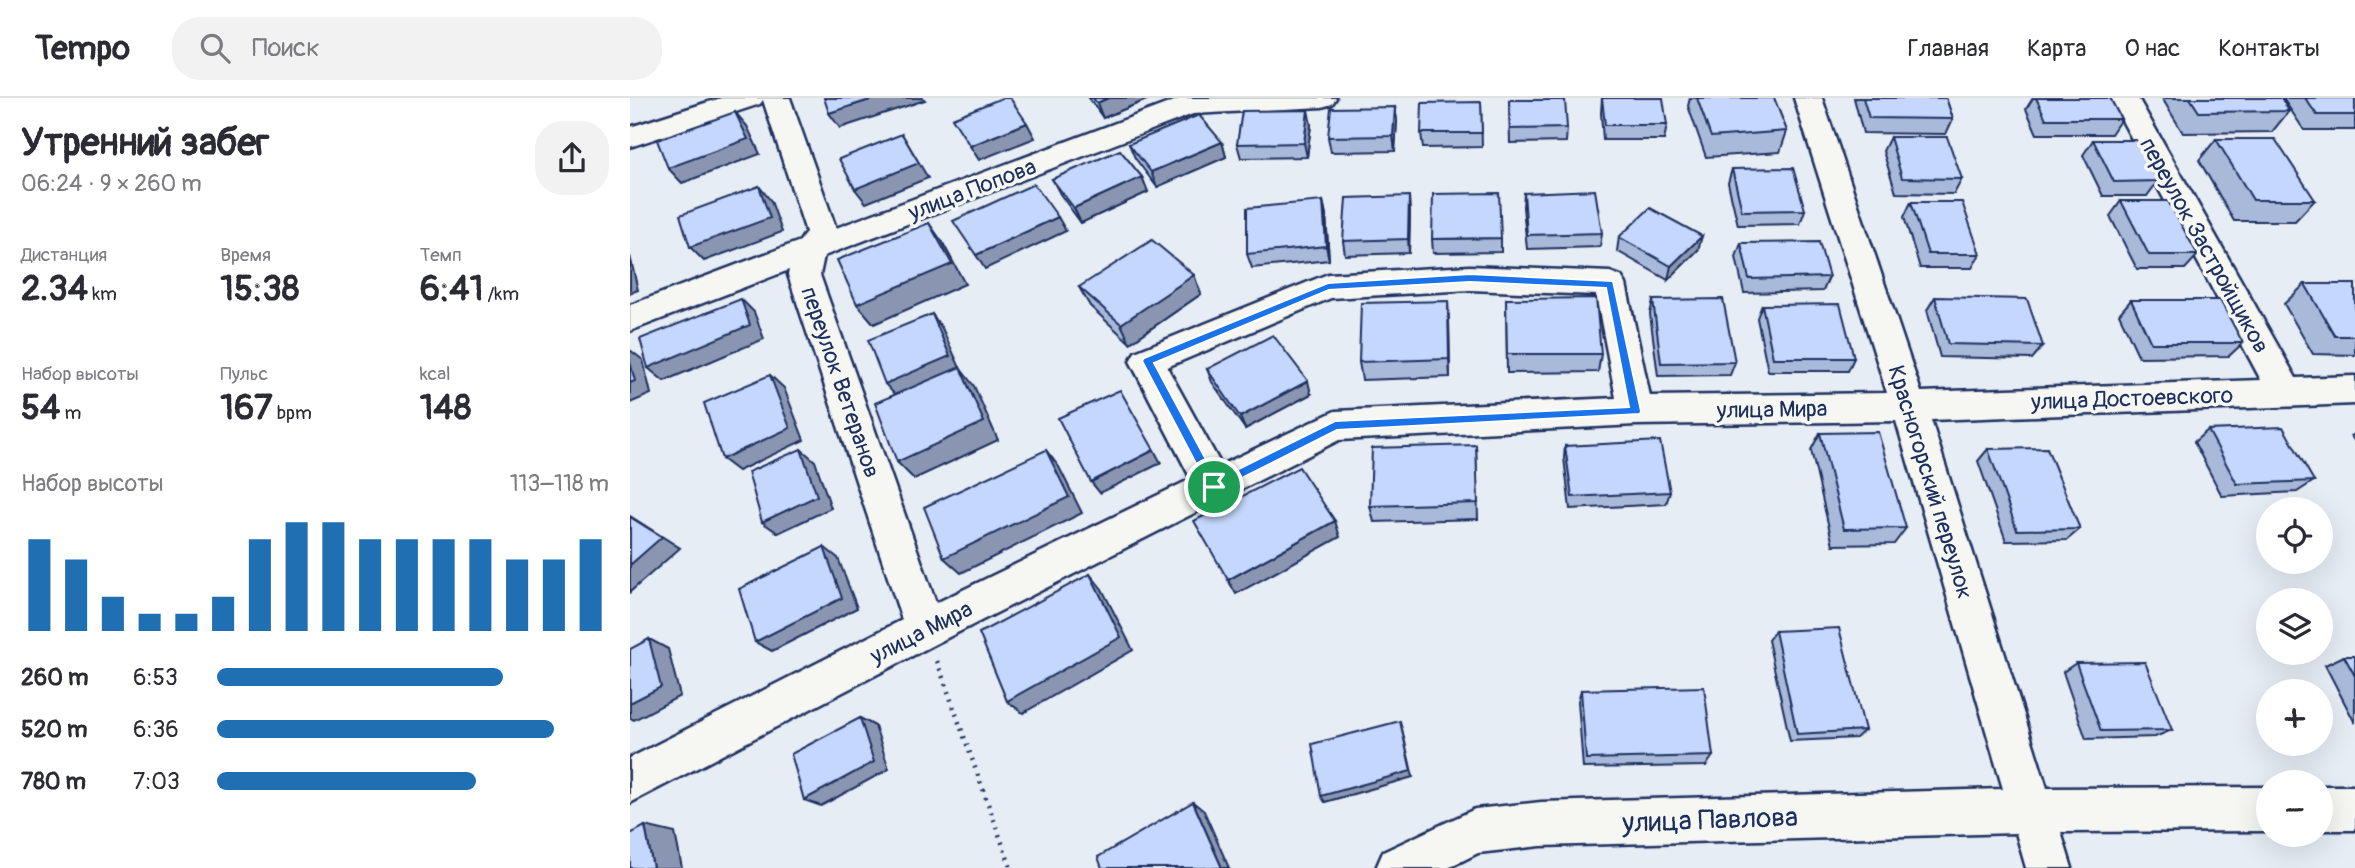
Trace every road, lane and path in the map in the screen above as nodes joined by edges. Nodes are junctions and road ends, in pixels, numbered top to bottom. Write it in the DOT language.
graph roads {
  1 [pos="750,98"];
  2 [pos="776,98"];
  3 [pos="1322,98"];
  4 [pos="1808,98"];
  5 [pos="2124,98"];
  6 [pos="630,137"];
  7 [pos="810,251"];
  8 [pos="630,318"];
  9 [pos="2355,390"];
  10 [pos="2286,393"];
  11 [pos="1909,407"];
  12 [pos="1636,411"];
  13 [pos="1214,487"];
  14 [pos="925,629"];
  15 [pos="630,782"];
  16 [pos="2256,808"];
  17 [pos="2333,808"];
  18 [pos="2355,808"];
  19 [pos="2031,810"];
  20 [pos="1011,868"];
  21 [pos="1399,868"];
  22 [pos="2049,868"];
  1 -- 6 [label="street"];
  2 -- 7 [label="street, переулок Ветеранов"];
  3 -- 7 [label="street, улица Попова"];
  4 -- 11 [label="street, Красногорский переулок"];
  5 -- 10 [label="street, переулок Застройщиков"];
  7 -- 8 [label="street, улица Попова"];
  7 -- 14 [label="street, переулок Ветеранов"];
  9 -- 10 [label="street, улица Достоевского"];
  10 -- 11 [label="street, улица Достоевского"];
  11 -- 12 [label="street, улица Мира"];
  11 -- 19 [label="street, Красногорский переулок"];
  12 -- 13 [label="street, улица Мира"];
  12 -- 13 [label="street"];
  13 -- 14 [label="street, улица Мира"];
  14 -- 15 [label="street, улица Мира"];
  14 -- 20 [label="path"];
  16 -- 19 [label="street, улица Павлова"];
  17 -- 18 [label="street"];
  19 -- 21 [label="street, улица Павлова"];
  19 -- 22 [label="street, Красногорский переулок"];
}
